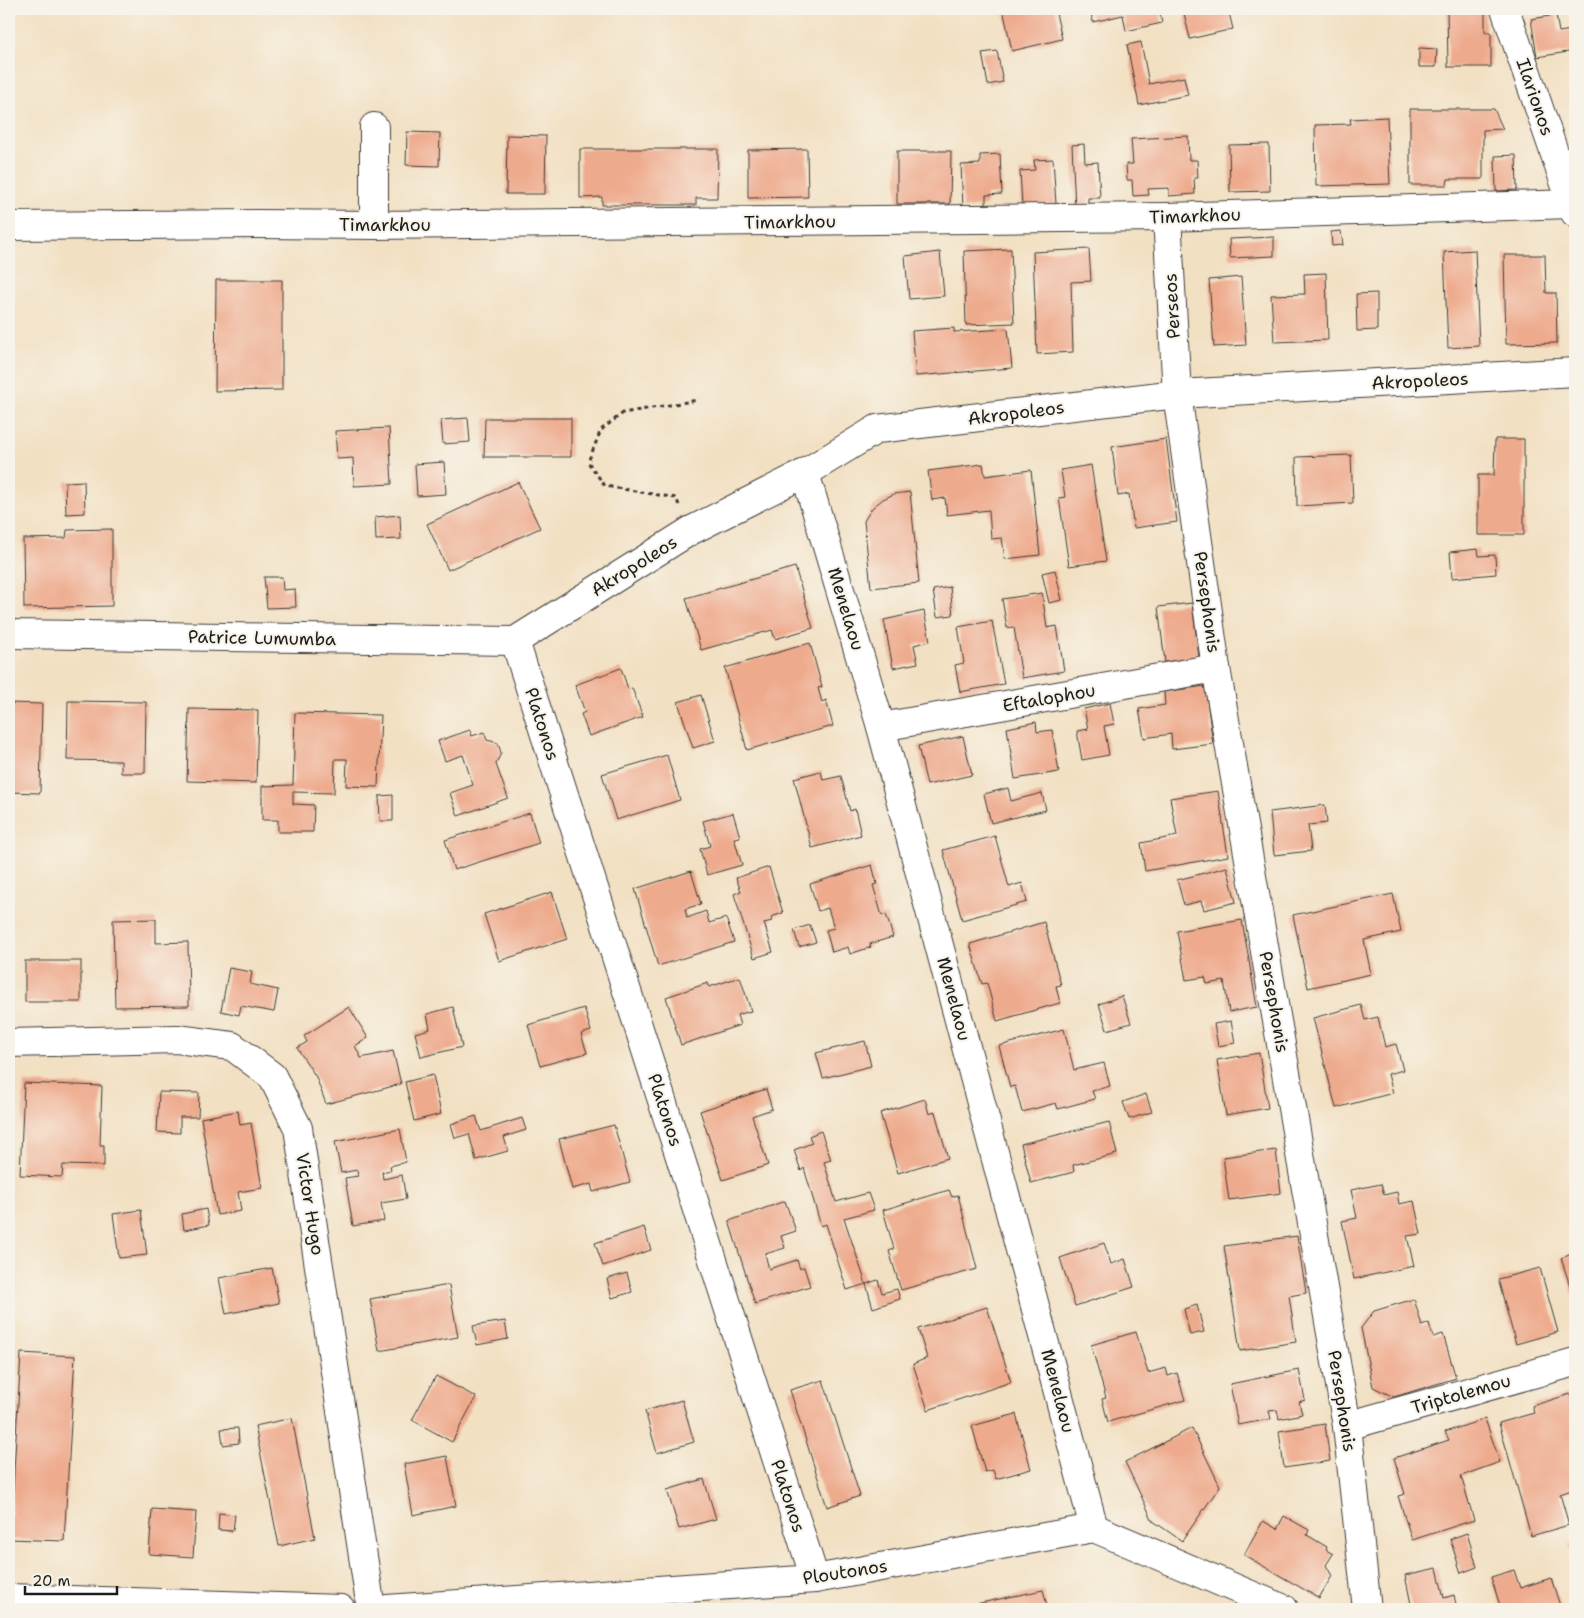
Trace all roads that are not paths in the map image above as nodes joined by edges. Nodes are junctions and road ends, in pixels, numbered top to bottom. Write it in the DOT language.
graph roads {
  1 [pos="1505,9"];
  2 [pos="374,127"];
  3 [pos="1573,208"];
  4 [pos="1166,217"];
  5 [pos="9,226"];
  6 [pos="374,226"];
  7 [pos="1575,372"];
  8 [pos="1176,394"];
  9 [pos="805,473"];
  10 [pos="9,634"];
  11 [pos="515,642"];
  12 [pos="1216,668"];
  13 [pos="882,727"];
  14 [pos="9,1043"];
  15 [pos="1575,1362"];
  16 [pos="1347,1426"];
  17 [pos="1094,1528"];
  18 [pos="815,1579"];
  19 [pos="9,1598"];
  20 [pos="341,1609"];
  21 [pos="371,1609"];
  22 [pos="387,1609"];
  23 [pos="1284,1609"];
  24 [pos="1368,1609"];
  1 -- 3 [label="street, Ilarionos"];
  2 -- 6 [label="street"];
  3 -- 4 [label="street, Timarkhou"];
  4 -- 6 [label="street, Timarkhou"];
  4 -- 8 [label="street, Perseos"];
  5 -- 6 [label="street, Timarkhou"];
  7 -- 8 [label="street, Akropoleos"];
  8 -- 9 [label="street, Akropoleos"];
  8 -- 12 [label="street, Persephonis"];
  9 -- 11 [label="street, Akropoleos"];
  9 -- 13 [label="street, Menelaou"];
  10 -- 11 [label="street, Patrice Lumumba"];
  11 -- 18 [label="street, Platonos"];
  12 -- 13 [label="street, Eftalophou"];
  12 -- 16 [label="street, Persephonis"];
  13 -- 17 [label="street, Menelaou"];
  14 -- 21 [label="street, Victor Hugo"];
  15 -- 16 [label="street, Triptolemou"];
  16 -- 24 [label="street, Persephonis"];
  17 -- 18 [label="street, Ploutonos"];
  17 -- 23 [label="street"];
  18 -- 22 [label="street, Ploutonos"];
  19 -- 20 [label="street"];
}
